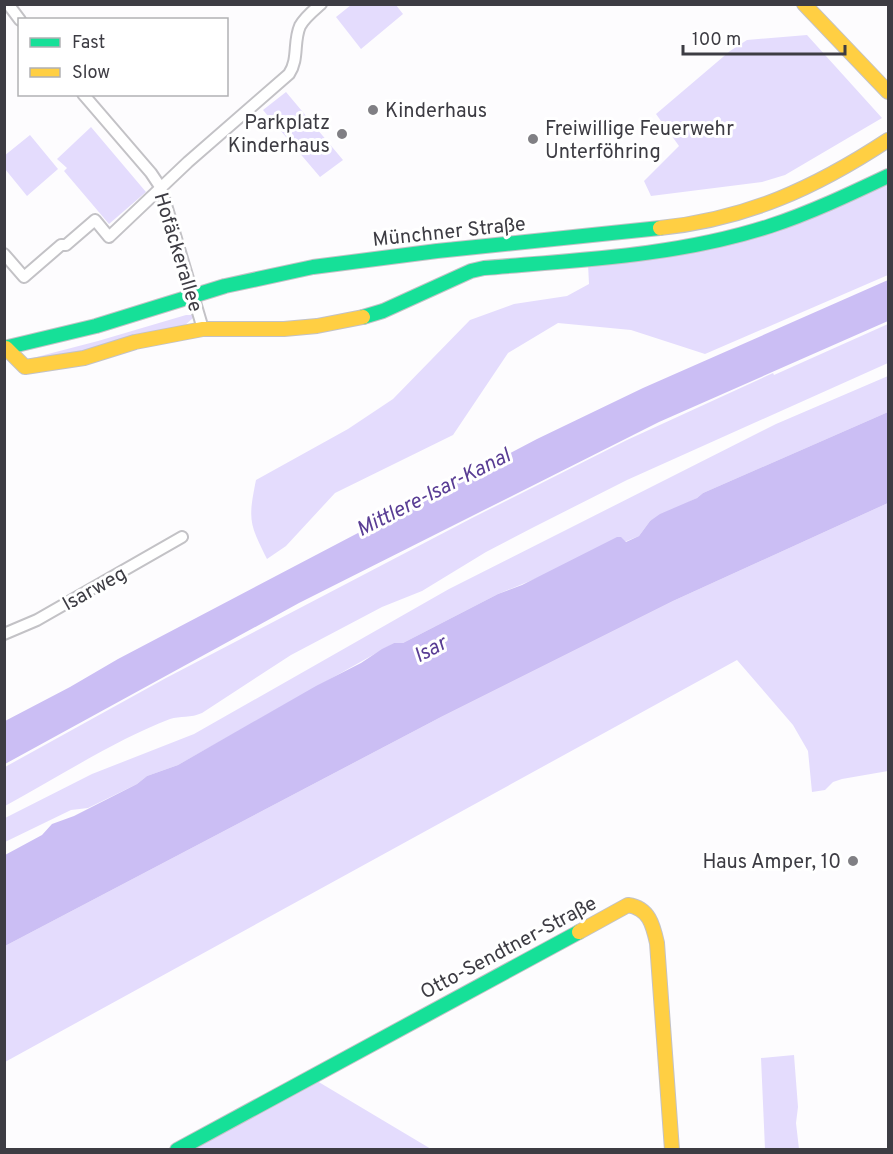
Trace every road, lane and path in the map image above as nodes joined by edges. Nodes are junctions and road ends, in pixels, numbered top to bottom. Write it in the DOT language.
graph roads {
  1 [pos="8,4"];
  2 [pos="321,4"];
  3 [pos="804,4"];
  4 [pos="18,18"];
  5 [pos="888,92"];
  6 [pos="85,96"];
  7 [pos="888,140"];
  8 [pos="888,176"];
  9 [pos="161,188"];
  10 [pos="4,254"];
  11 [pos="194,296"];
  12 [pos="203,329"];
  13 [pos="5,348"];
  14 [pos="182,537"];
  15 [pos="4,634"];
  16 [pos="177,1149"];
  17 [pos="672,1149"];
  1 -- 4 [label="street"];
  2 -- 9 [label="street"];
  3 -- 5 [label="street"];
  6 -- 9 [label="street, Hofäckerallee"];
  7 -- 11 [label="street, Münchner Straße"];
  8 -- 12 [label="street"];
  9 -- 10 [label="street"];
  9 -- 11 [label="street, Hofäckerallee"];
  11 -- 12 [label="street, Hofäckerallee"];
  11 -- 13 [label="street, Münchner Straße"];
  12 -- 13 [label="street"];
  14 -- 15 [label="street, Isarweg"];
  16 -- 17 [label="street, Otto-Sendtner-Straße"];
}
